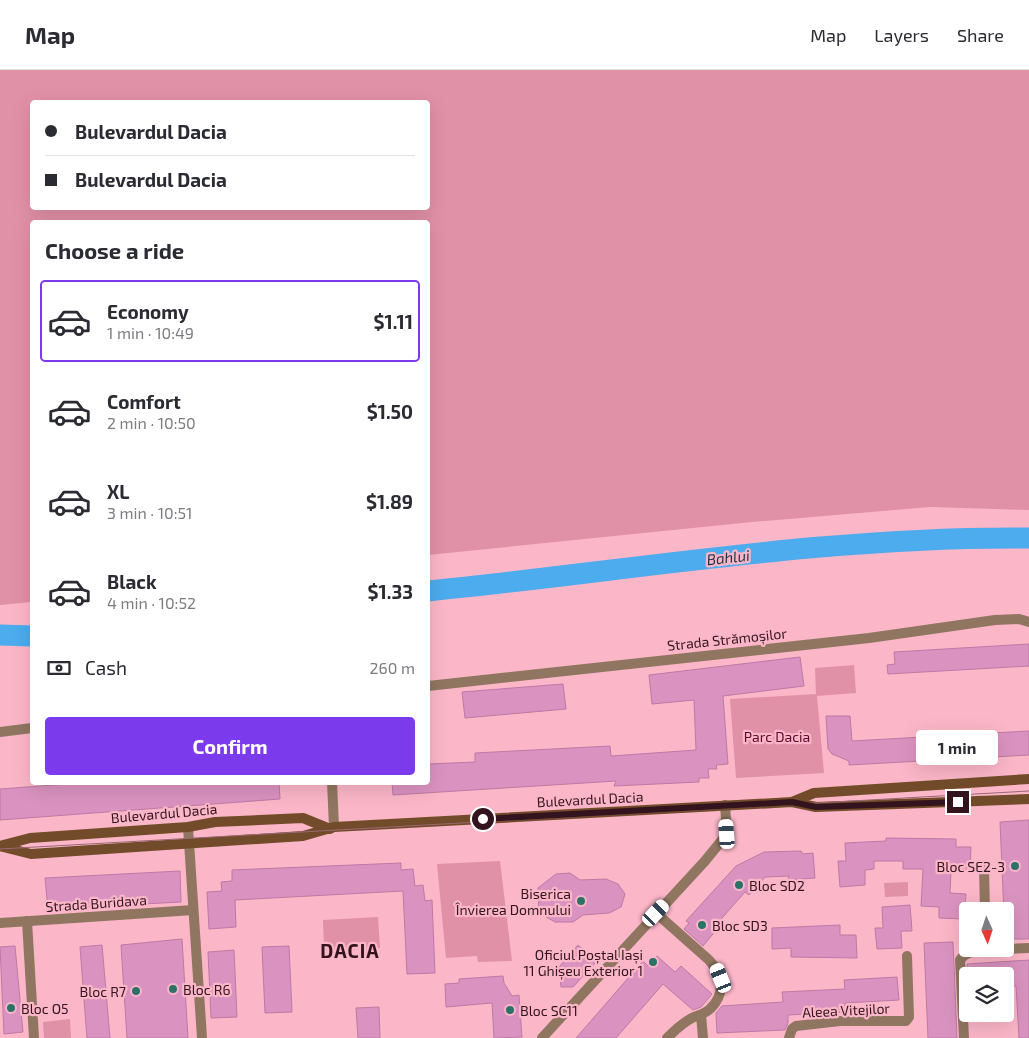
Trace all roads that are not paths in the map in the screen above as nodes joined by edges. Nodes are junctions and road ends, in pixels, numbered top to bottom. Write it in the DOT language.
graph roads {
  1 [pos="1029,622"];
  2 [pos="430,686"];
  3 [pos="30,728"];
  4 [pos="0,732"];
  5 [pos="1029,779"];
  6 [pos="332,785"];
  7 [pos="1029,800"];
  8 [pos="792,802"];
  9 [pos="725,805"];
  10 [pos="188,827"];
  11 [pos="332,828"];
  12 [pos="189,845"];
  13 [pos="0,846"];
  14 [pos="984,868"];
  15 [pos="986,902"];
  16 [pos="193,910"];
  17 [pos="656,913"];
  18 [pos="27,922"];
  19 [pos="0,923"];
  20 [pos="1014,948"];
  21 [pos="1029,948"];
  22 [pos="906,956"];
  23 [pos="961,958"];
  24 [pos="701,1015"];
  25 [pos="34,1038"];
  26 [pos="202,1038"];
  27 [pos="542,1038"];
  28 [pos="667,1038"];
  29 [pos="704,1038"];
  30 [pos="789,1038"];
  31 [pos="964,1038"];
  1 -- 2 [label="street, Strada Strămoșilor"];
  3 -- 4 [label="street"];
  5 -- 8 [label="street, Bulevardul Dacia"];
  6 -- 11 [label="street"];
  7 -- 8 [label="street, Bulevardul Dacia"];
  8 -- 9 [label="street, Bulevardul Dacia"];
  9 -- 11 [label="street, Bulevardul Dacia"];
  9 -- 17 [label="street"];
  10 -- 11 [label="street, Bulevardul Dacia"];
  10 -- 12 [label="street"];
  10 -- 13 [label="street, Bulevardul Dacia"];
  11 -- 12 [label="street, Bulevardul Dacia"];
  12 -- 13 [label="street, Bulevardul Dacia"];
  12 -- 16 [label="street"];
  14 -- 15 [label="street"];
  16 -- 18 [label="street, Strada Buridava"];
  16 -- 26 [label="street"];
  17 -- 24 [label="street"];
  17 -- 27 [label="street"];
  18 -- 19 [label="street, Strada Buridava"];
  18 -- 25 [label="street"];
  20 -- 21 [label="street"];
  22 -- 30 [label="street, Aleea Vitejilor"];
  23 -- 31 [label="street"];
  24 -- 28 [label="street"];
  24 -- 29 [label="street"];
}
